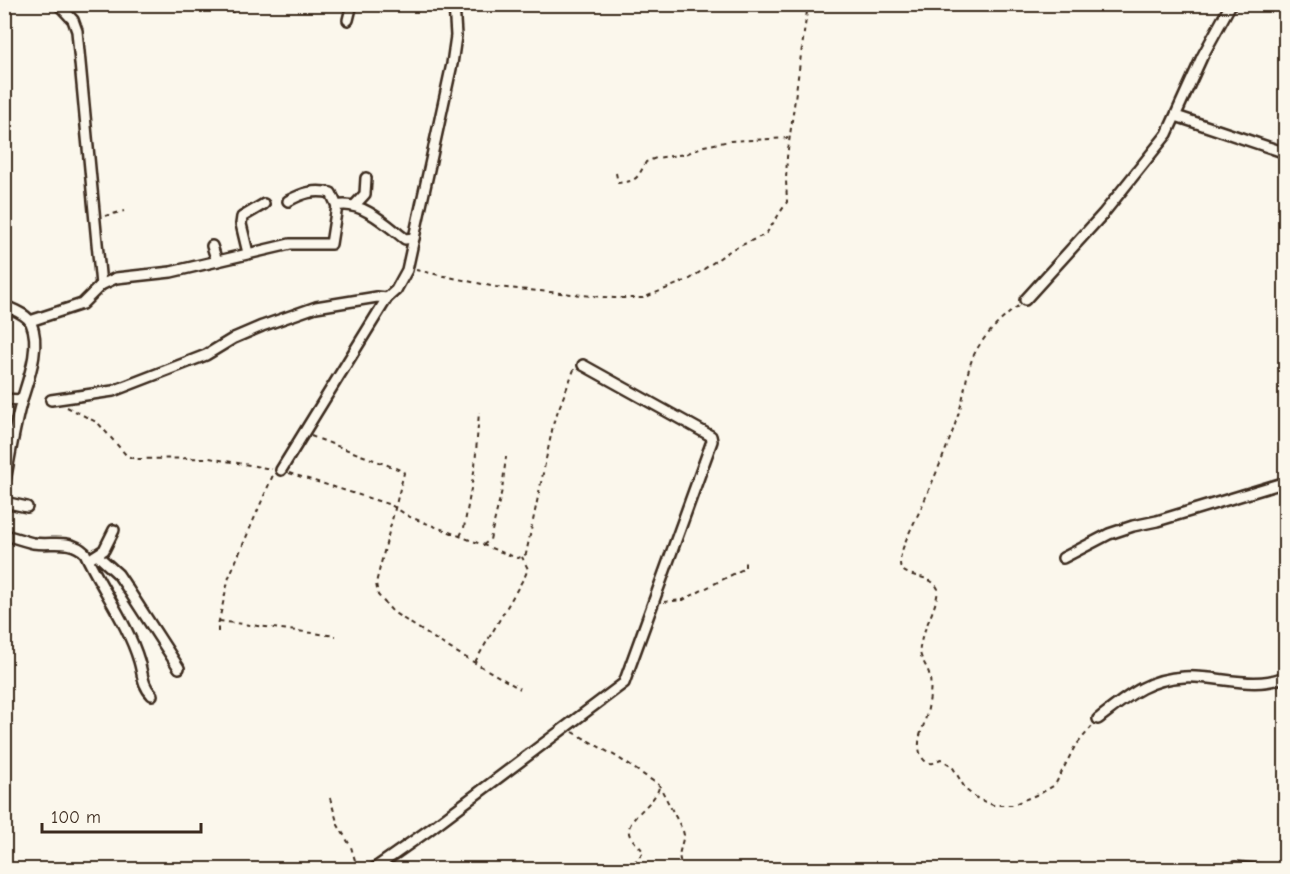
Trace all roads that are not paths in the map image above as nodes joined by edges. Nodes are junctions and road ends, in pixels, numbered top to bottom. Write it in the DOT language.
graph roads {
  1 [pos="58,4"];
  2 [pos="352,4"];
  3 [pos="454,4"];
  4 [pos="1231,4"];
  5 [pos="348,20"];
  6 [pos="1176,116"];
  7 [pos="1286,153"];
  8 [pos="366,178"];
  9 [pos="288,201"];
  10 [pos="264,204"];
  11 [pos="337,206"];
  12 [pos="354,206"];
  13 [pos="414,238"];
  14 [pos="212,246"];
  15 [pos="248,253"];
  16 [pos="216,261"];
  17 [pos="101,285"];
  18 [pos="387,298"];
  19 [pos="1025,300"];
  20 [pos="4,305"];
  21 [pos="30,321"];
  22 [pos="583,365"];
  23 [pos="4,399"];
  24 [pos="22,400"];
  25 [pos="51,400"];
  26 [pos="281,470"];
  27 [pos="6,475"];
  28 [pos="1286,482"];
  29 [pos="4,486"];
  30 [pos="4,502"];
  31 [pos="27,507"];
  32 [pos="114,530"];
  33 [pos="4,535"];
  34 [pos="97,555"];
  35 [pos="1064,558"];
  36 [pos="88,559"];
  37 [pos="179,668"];
  38 [pos="1286,676"];
  39 [pos="152,694"];
  40 [pos="1098,719"];
  41 [pos="372,870"];
  42 [pos="1230,870"];
  43 [pos="1264,870"];
  1 -- 17 [label="street"];
  2 -- 5 [label="street"];
  3 -- 13 [label="street"];
  4 -- 6 [label="street"];
  6 -- 7 [label="street"];
  6 -- 19 [label="street"];
  8 -- 12 [label="street"];
  9 -- 11 [label="street"];
  10 -- 15 [label="street"];
  11 -- 12 [label="street"];
  11 -- 15 [label="street"];
  12 -- 13 [label="street"];
  13 -- 18 [label="street"];
  14 -- 16 [label="street"];
  15 -- 16 [label="street"];
  16 -- 17 [label="street"];
  17 -- 21 [label="street"];
  18 -- 25 [label="street"];
  18 -- 26 [label="street"];
  20 -- 21 [label="street"];
  21 -- 24 [label="street"];
  22 -- 41 [label="street"];
  23 -- 24 [label="street"];
  24 -- 27 [label="street"];
  27 -- 29 [label="street"];
  28 -- 35 [label="street"];
  30 -- 31 [label="street"];
  32 -- 34 [label="street"];
  33 -- 36 [label="street"];
  34 -- 36 [label="street"];
  34 -- 37 [label="street"];
  36 -- 39 [label="street"];
  38 -- 40 [label="street"];
  42 -- 43 [label="street"];
}
